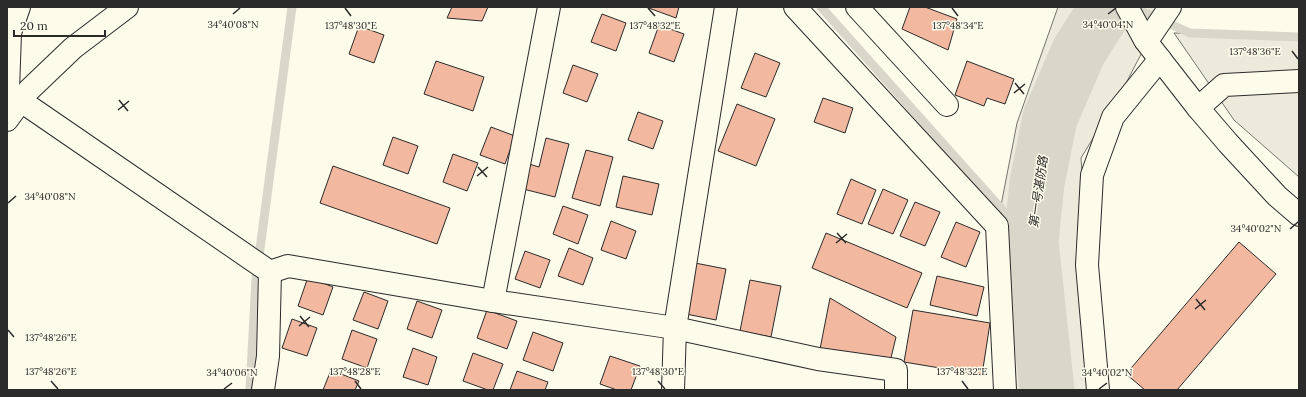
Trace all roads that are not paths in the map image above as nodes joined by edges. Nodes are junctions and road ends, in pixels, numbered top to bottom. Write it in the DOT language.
graph roads {
  1 [pos="19,7"];
  2 [pos="127,7"];
  3 [pos="549,7"];
  4 [pos="726,7"];
  5 [pos="795,7"];
  6 [pos="857,7"];
  7 [pos="1127,7"];
  8 [pos="1170,7"];
  9 [pos="1145,40"];
  10 [pos="1160,59"];
  11 [pos="1299,81"];
  12 [pos="21,101"];
  13 [pos="948,105"];
  14 [pos="1198,108"];
  15 [pos="7,120"];
  16 [pos="1299,215"];
  17 [pos="270,272"];
  18 [pos="492,301"];
  19 [pos="675,328"];
  20 [pos="263,390"];
  21 [pos="673,390"];
  22 [pos="896,390"];
  23 [pos="1005,390"];
  24 [pos="1098,390"];
  1 -- 15 [label="street"];
  2 -- 12 [label="street"];
  3 -- 18 [label="street"];
  4 -- 19 [label="street"];
  5 -- 23 [label="street"];
  6 -- 13 [label="street"];
  7 -- 9 [label="street"];
  8 -- 9 [label="street"];
  9 -- 10 [label="street"];
  10 -- 14 [label="street"];
  10 -- 24 [label="street"];
  11 -- 14 [label="street"];
  12 -- 15 [label="street"];
  12 -- 17 [label="street"];
  14 -- 16 [label="street"];
  17 -- 18 [label="street"];
  17 -- 20 [label="street"];
  18 -- 19 [label="street"];
  19 -- 21 [label="street"];
  19 -- 22 [label="street"];
}
